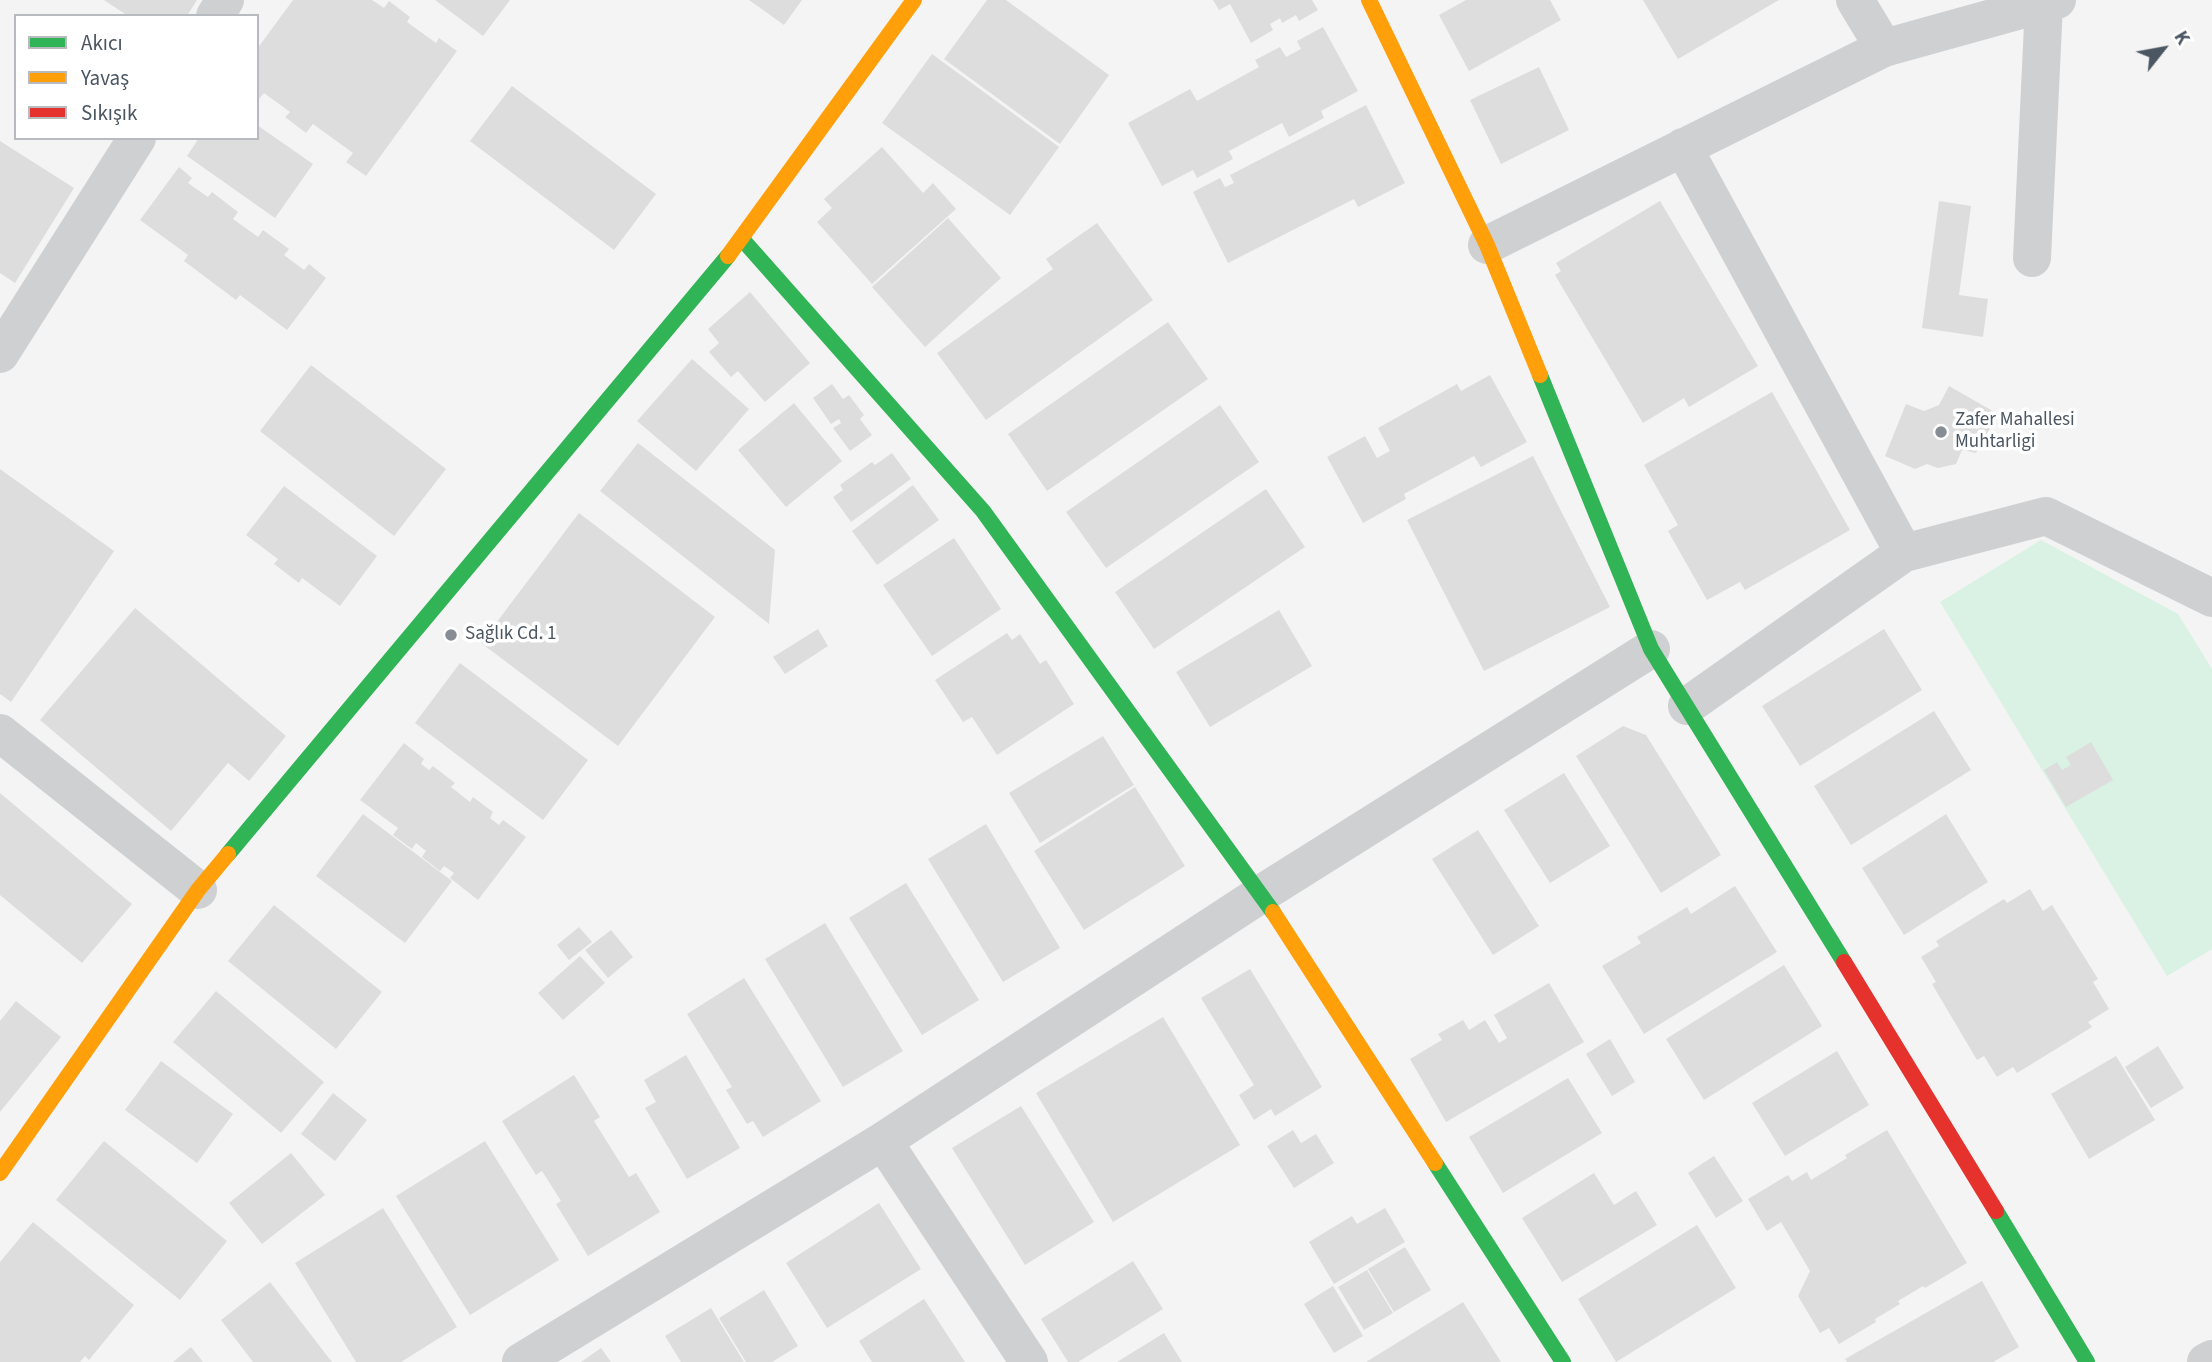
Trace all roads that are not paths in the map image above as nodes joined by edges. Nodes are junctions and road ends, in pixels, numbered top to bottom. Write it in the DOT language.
graph roads {
  1 [pos="914,0"];
  2 [pos="1369,0"];
  3 [pos="1855,0"];
  4 [pos="2051,2"];
  5 [pos="1884,48"];
  6 [pos="136,140"];
  7 [pos="1683,148"];
  8 [pos="742,239"];
  9 [pos="1487,245"];
  10 [pos="2032,258"];
  11 [pos="0,354"];
  12 [pos="1904,553"];
  13 [pos="2212,598"];
  14 [pos="1651,649"];
  15 [pos="1687,706"];
  16 [pos="0,733"];
  17 [pos="198,890"];
  18 [pos="1261,894"];
  19 [pos="883,1141"];
  20 [pos="0,1173"];
  21 [pos="2212,1359"];
  22 [pos="521,1362"];
  23 [pos="1029,1362"];
  24 [pos="1563,1362"];
  25 [pos="2087,1362"];
  26 [pos="2206,1362"];
  1 -- 8 [label="street"];
  2 -- 9 [label="street"];
  3 -- 5 [label="street"];
  4 -- 5 [label="street"];
  4 -- 10 [label="street"];
  5 -- 7 [label="street"];
  6 -- 11 [label="street"];
  7 -- 9 [label="street"];
  7 -- 12 [label="street"];
  8 -- 17 [label="street"];
  8 -- 18 [label="street"];
  9 -- 14 [label="street"];
  12 -- 13 [label="street"];
  12 -- 15 [label="street"];
  14 -- 15 [label="street"];
  14 -- 18 [label="street"];
  15 -- 25 [label="street"];
  16 -- 17 [label="street"];
  17 -- 20 [label="street"];
  18 -- 19 [label="street"];
  18 -- 24 [label="street"];
  19 -- 22 [label="street"];
  19 -- 23 [label="street"];
  21 -- 26 [label="street"];
}
